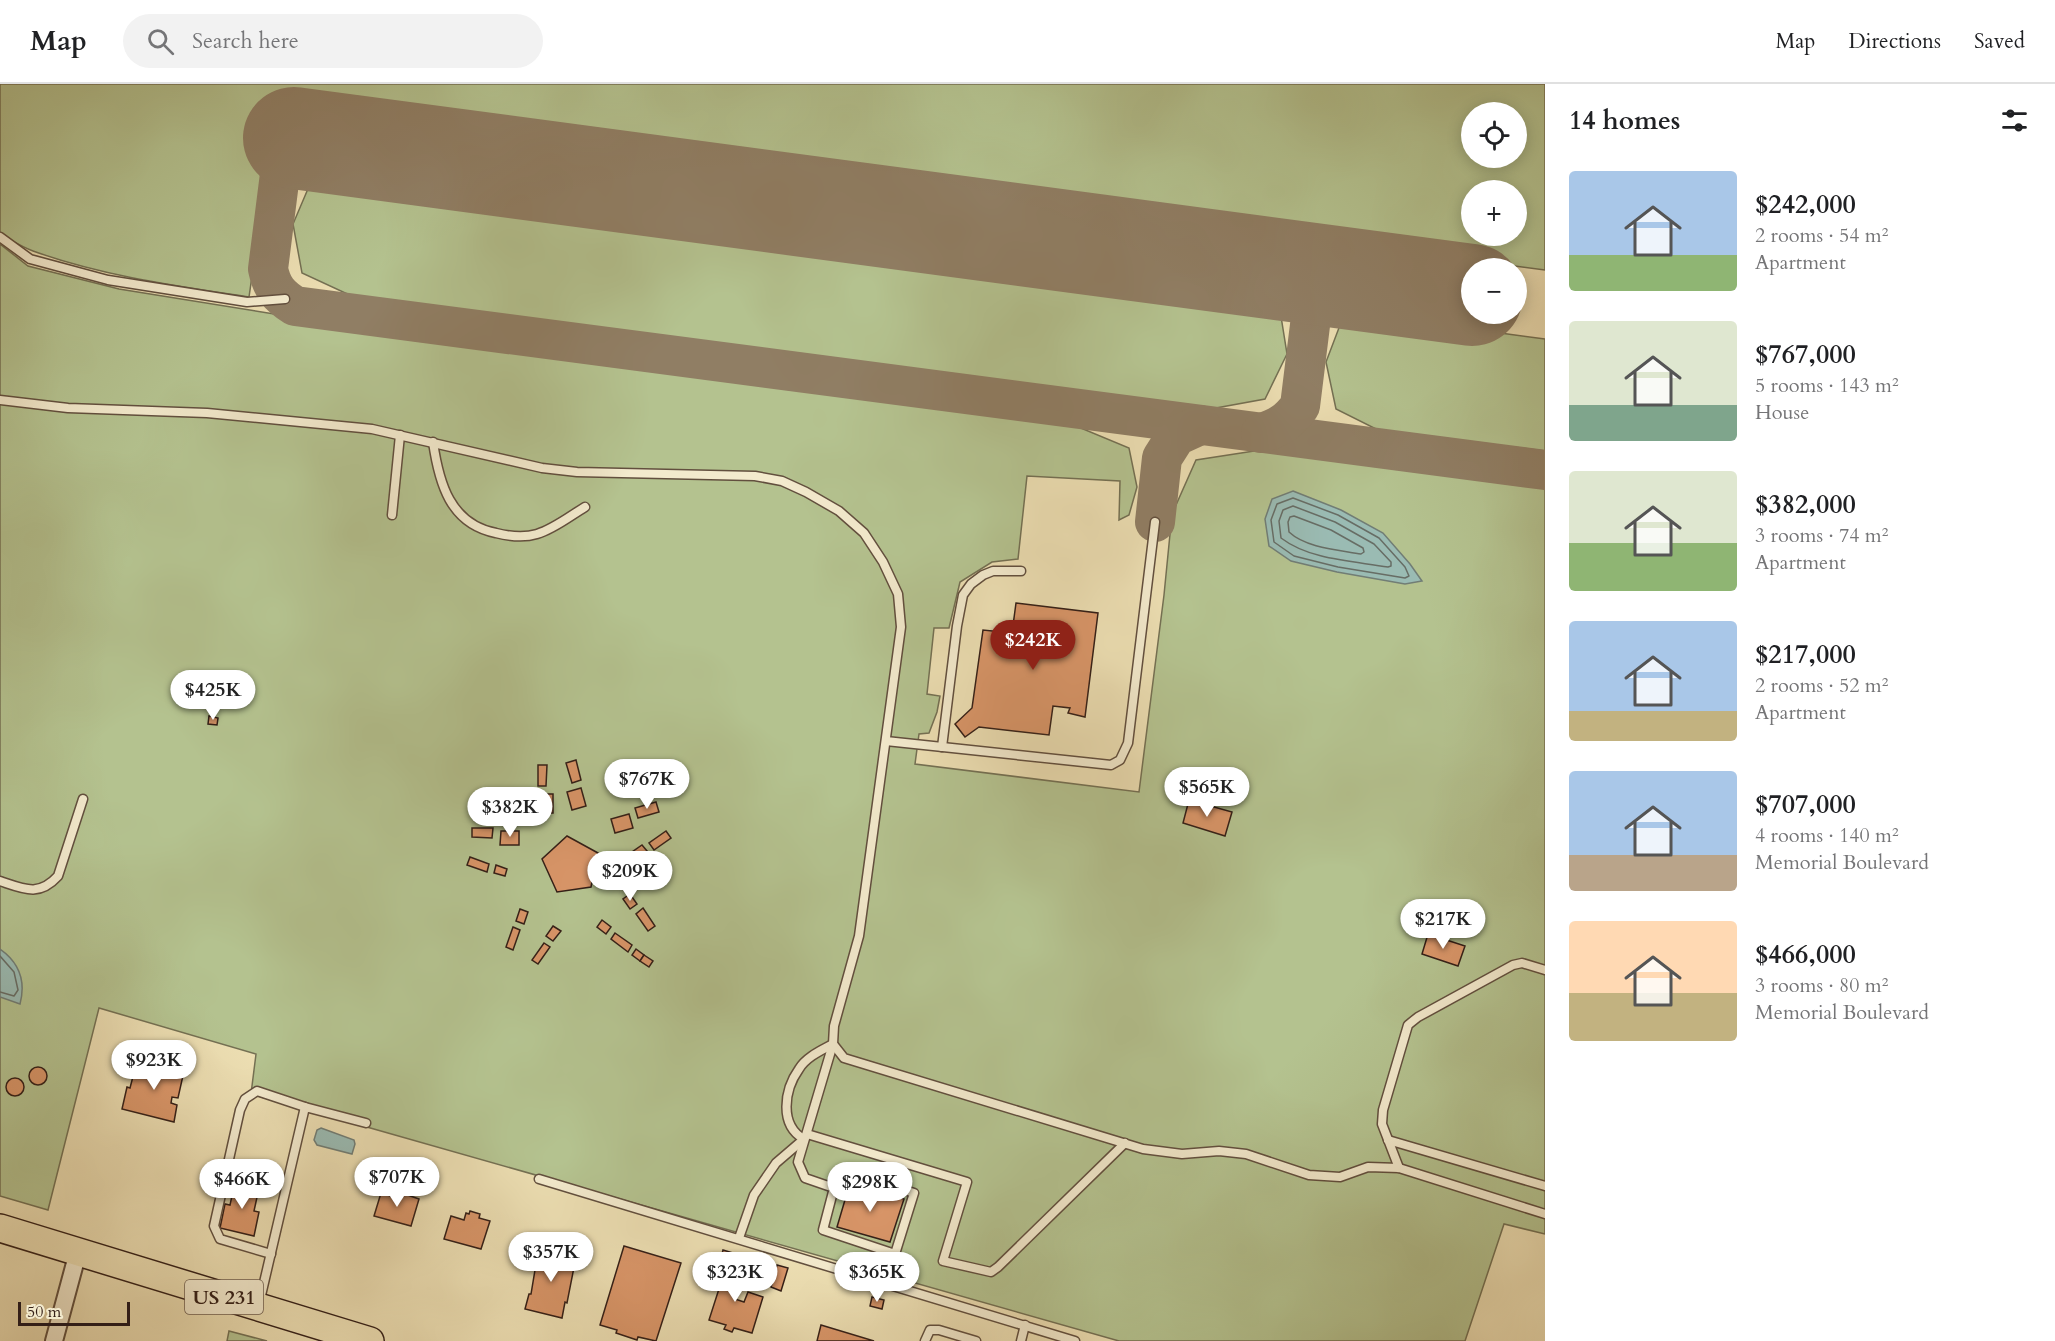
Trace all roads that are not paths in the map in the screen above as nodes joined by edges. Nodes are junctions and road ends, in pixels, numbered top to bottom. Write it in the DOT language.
graph roads {
  1 [pos="0,237"];
  2 [pos="285,299"];
  3 [pos="0,400"];
  4 [pos="400,435"];
  5 [pos="433,442"];
  6 [pos="585,507"];
  7 [pos="392,515"];
  8 [pos="1155,522"];
  9 [pos="1021,571"];
  10 [pos="886,741"];
  11 [pos="942,747"];
  12 [pos="83,799"];
  13 [pos="0,881"];
  14 [pos="1545,970"];
  15 [pos="833,1044"];
  16 [pos="305,1107"];
  17 [pos="366,1123"];
  18 [pos="806,1137"];
  19 [pos="1388,1140"];
  20 [pos="1125,1143"];
  21 [pos="1399,1168"];
  22 [pos="539,1179"];
  23 [pos="1545,1186"];
  24 [pos="834,1188"];
  25 [pos="1545,1214"];
  26 [pos="0,1228"];
  27 [pos="739,1238"];
  28 [pos="78,1252"];
  29 [pos="270,1254"];
  30 [pos="258,1307"];
  31 [pos="1025,1325"];
  32 [pos="334,1336"];
  33 [pos="54,1341"];
  34 [pos="370,1341"];
  35 [pos="925,1341"];
  36 [pos="976,1341"];
  37 [pos="1021,1341"];
  38 [pos="1075,1341"];
  1 -- 2 [label="lane"];
  3 -- 4 [label="lane"];
  4 -- 5 [label="lane"];
  4 -- 7 [label="lane"];
  5 -- 6 [label="lane"];
  5 -- 10 [label="lane"];
  8 -- 11 [label="lane"];
  9 -- 11 [label="lane"];
  10 -- 11 [label="lane"];
  10 -- 15 [label="lane"];
  12 -- 13 [label="lane"];
  14 -- 19 [label="lane"];
  15 -- 18 [label="lane"];
  15 -- 18 [label="lane"];
  15 -- 20 [label="lane"];
  16 -- 17 [label="lane"];
  16 -- 29 [label="lane"];
  16 -- 29 [label="lane"];
  18 -- 20 [label="lane"];
  18 -- 24 [label="lane"];
  18 -- 27 [label="lane"];
  19 -- 21 [label="lane"];
  19 -- 23 [label="lane"];
  20 -- 21 [label="lane"];
  21 -- 25 [label="lane"];
  22 -- 27 [label="lane"];
  24 -- 24 [label="lane"];
  26 -- 28 [label="main road, US 231"];
  27 -- 31 [label="lane"];
  28 -- 30 [label="main road, US 231"];
  28 -- 33 [label="street"];
  29 -- 30 [label="lane"];
  30 -- 32 [label="main road, US 231"];
  31 -- 37 [label="lane"];
  31 -- 38 [label="lane"];
  32 -- 34 [label="main road, US 231"];
  35 -- 36 [label="lane"];
}
